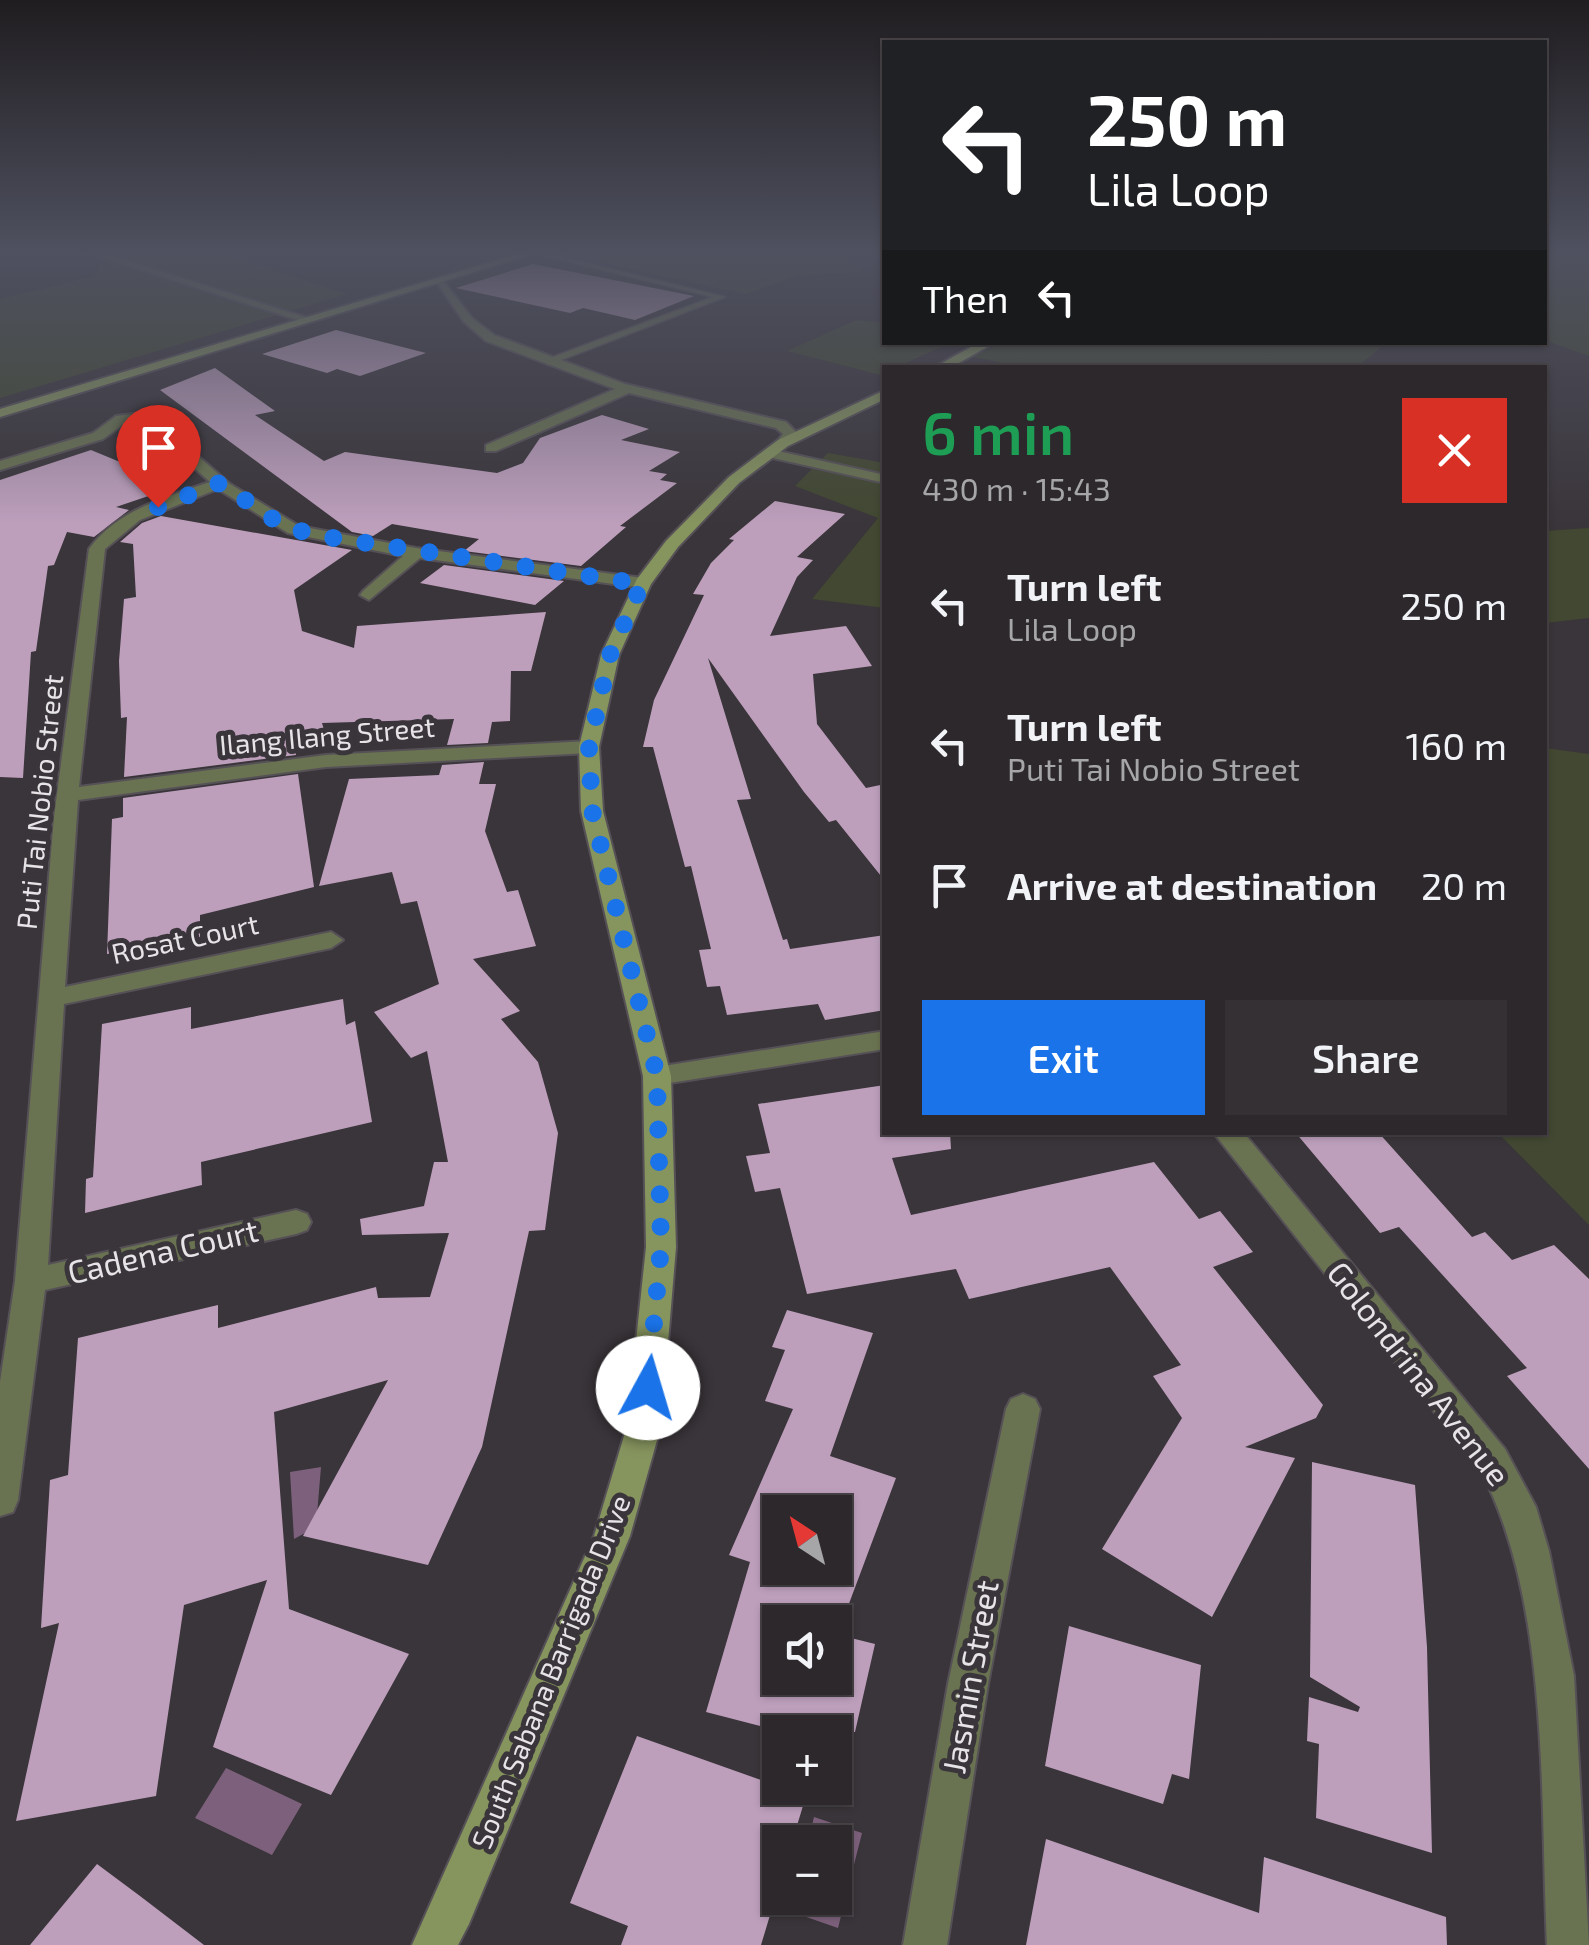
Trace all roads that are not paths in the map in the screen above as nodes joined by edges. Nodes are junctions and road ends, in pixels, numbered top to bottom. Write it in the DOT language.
graph roads {
  1 [pos="230,344"];
  2 [pos="504,344"];
  3 [pos="596,344"];
  4 [pos="984,345"];
  5 [pos="548,362"];
  6 [pos="945,365"];
  7 [pos="629,388"];
  8 [pos="882,395"];
  9 [pos="0,414"];
  10 [pos="492,448"];
  11 [pos="776,448"];
  12 [pos="0,466"];
  13 [pos="882,478"];
  14 [pos="220,483"];
  15 [pos="416,553"];
  16 [pos="642,584"];
  17 [pos="369,595"];
  18 [pos="589,747"];
  19 [pos="71,794"];
  20 [pos="331,940"];
  21 [pos="51,998"];
  22 [pos="882,1040"];
  23 [pos="657,1076"];
  24 [pos="1229,1135"];
  25 [pos="296,1222"];
  26 [pos="31,1281"];
  27 [pos="1023,1409"];
  28 [pos="0,1500"];
  29 [pos="434,1945"];
  30 [pos="926,1945"];
  31 [pos="1570,1945"];
  1 -- 9 [label="main road"];
  2 -- 5 [label="street"];
  3 -- 5 [label="lane"];
  4 -- 6 [label="main road"];
  5 -- 7 [label="street"];
  7 -- 10 [label="street"];
  7 -- 11 [label="street"];
  8 -- 11 [label="main road, South Sabana Barrigada Drive"];
  11 -- 13 [label="street"];
  11 -- 16 [label="main road, South Sabana Barrigada Drive"];
  12 -- 14 [label="street"];
  14 -- 15 [label="street"];
  14 -- 19 [label="street, Puti Tai Nobio Street"];
  15 -- 16 [label="street"];
  15 -- 17 [label="street"];
  16 -- 18 [label="main road, South Sabana Barrigada Drive"];
  18 -- 19 [label="street, Ilang Ilang Street"];
  18 -- 23 [label="main road, South Sabana Barrigada Drive"];
  19 -- 21 [label="street, Puti Tai Nobio Street"];
  20 -- 21 [label="street, Rosat Court"];
  21 -- 26 [label="street, Puti Tai Nobio Street"];
  22 -- 23 [label="street"];
  23 -- 29 [label="main road, South Sabana Barrigada Drive"];
  24 -- 31 [label="street, Golondrina Avenue"];
  25 -- 26 [label="street, Cadena Court"];
  26 -- 28 [label="street, Puti Tai Nobio Street"];
  27 -- 30 [label="street, Jasmin Street"];
}
